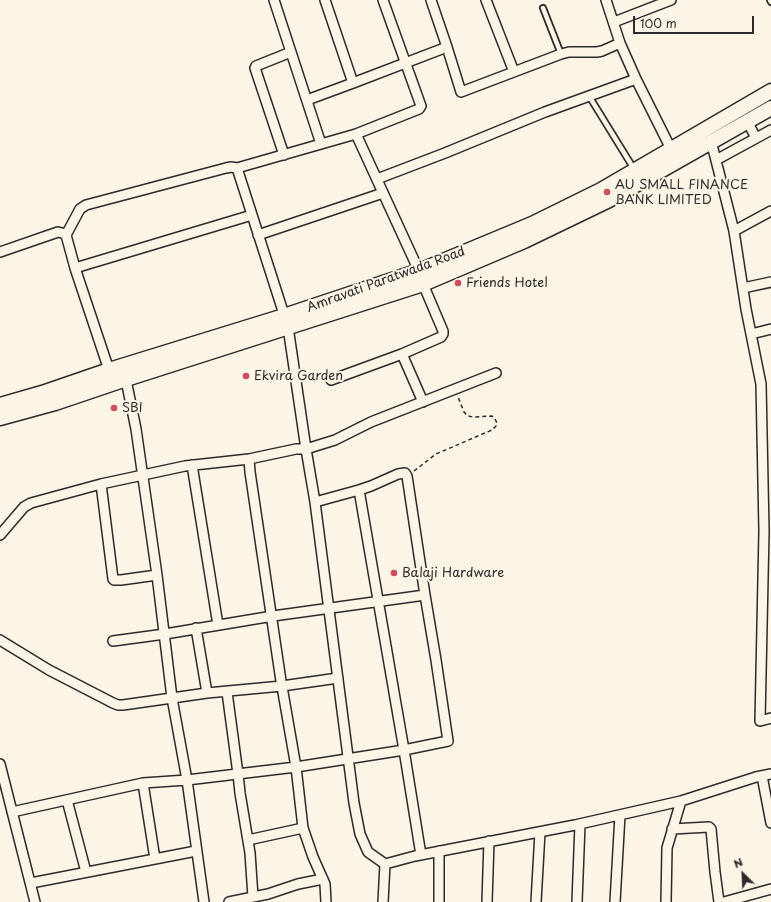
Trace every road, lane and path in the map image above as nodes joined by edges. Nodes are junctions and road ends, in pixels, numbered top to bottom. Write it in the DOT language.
graph roads {
  1 [pos="275,0"];
  2 [pos="325,0"];
  3 [pos="383,0"];
  4 [pos="431,0"];
  5 [pos="486,0"];
  6 [pos="606,0"];
  7 [pos="671,0"];
  8 [pos="543,8"];
  9 [pos="614,22"];
  10 [pos="620,43"];
  11 [pos="447,47"];
  12 [pos="291,52"];
  13 [pos="561,54"];
  14 [pos="405,62"];
  15 [pos="514,72"];
  16 [pos="636,79"];
  17 [pos="354,83"];
  18 [pos="771,91"];
  19 [pos="589,96"];
  20 [pos="307,100"];
  21 [pos="771,108"];
  22 [pos="747,121"];
  23 [pos="771,130"];
  24 [pos="356,134"];
  25 [pos="756,138"];
  26 [pos="711,141"];
  27 [pos="321,144"];
  28 [pos="284,155"];
  29 [pos="674,156"];
  30 [pos="716,160"];
  31 [pos="237,168"];
  32 [pos="635,170"];
  33 [pos="377,179"];
  34 [pos="383,193"];
  35 [pos="771,211"];
  36 [pos="252,215"];
  37 [pos="734,231"];
  38 [pos="66,235"];
  39 [pos="258,235"];
  40 [pos="0,252"];
  41 [pos="75,268"];
  42 [pos="421,278"];
  43 [pos="771,282"];
  44 [pos="743,288"];
  45 [pos="286,322"];
  46 [pos="771,329"];
  47 [pos="751,334"];
  48 [pos="402,354"];
  49 [pos="109,370"];
  50 [pos="125,373"];
  51 [pos="496,374"];
  52 [pos="331,380"];
  53 [pos="455,390"];
  54 [pos="423,402"];
  55 [pos="0,406"];
  56 [pos="0,418"];
  57 [pos="767,435"];
  58 [pos="306,449"];
  59 [pos="249,459"];
  60 [pos="192,466"];
  61 [pos="143,476"];
  62 [pos="408,476"];
  63 [pos="767,482"];
  64 [pos="101,484"];
  65 [pos="359,490"];
  66 [pos="315,502"];
  67 [pos="0,535"];
  68 [pos="157,574"];
  69 [pos="425,595"];
  70 [pos="378,602"];
  71 [pos="328,608"];
  72 [pos="272,616"];
  73 [pos="218,625"];
  74 [pos="196,628"];
  75 [pos="164,634"];
  76 [pos="767,634"];
  77 [pos="0,640"];
  78 [pos="113,641"];
  79 [pos="338,678"];
  80 [pos="282,686"];
  81 [pos="227,692"];
  82 [pos="207,693"];
  83 [pos="172,698"];
  84 [pos="771,718"];
  85 [pos="404,750"];
  86 [pos="349,759"];
  87 [pos="0,764"];
  88 [pos="296,767"];
  89 [pos="238,774"];
  90 [pos="767,775"];
  91 [pos="186,780"];
  92 [pos="143,783"];
  93 [pos="67,800"];
  94 [pos="681,801"];
  95 [pos="12,812"];
  96 [pos="620,815"];
  97 [pos="771,823"];
  98 [pos="580,824"];
  99 [pos="304,828"];
  100 [pos="672,829"];
  101 [pos="540,832"];
  102 [pos="248,840"];
  103 [pos="489,841"];
  104 [pos="196,851"];
  105 [pos="439,851"];
  106 [pos="421,855"];
  107 [pos="155,859"];
  108 [pos="385,864"];
  109 [pos="86,872"];
  110 [pos="323,879"];
  111 [pos="31,883"];
  112 [pos="771,889"];
  113 [pos="253,897"];
  114 [pos="35,902"];
  115 [pos="204,902"];
  116 [pos="229,902"];
  117 [pos="326,902"];
  118 [pos="383,902"];
  119 [pos="439,902"];
  120 [pos="487,902"];
  121 [pos="536,902"];
  122 [pos="577,902"];
  123 [pos="615,902"];
  124 [pos="666,902"];
  125 [pos="719,902"];
  126 [pos="724,902"];
  1 -- 12 [label="street"];
  2 -- 17 [label="street"];
  3 -- 14 [label="street"];
  4 -- 11 [label="street"];
  5 -- 15 [label="street"];
  6 -- 9 [label="street"];
  7 -- 9 [label="street"];
  8 -- 13 [label="lane"];
  9 -- 10 [label="street"];
  10 -- 13 [label="street"];
  10 -- 16 [label="street"];
  11 -- 14 [label="street"];
  11 -- 15 [label="street"];
  12 -- 20 [label="street"];
  12 -- 28 [label="street"];
  13 -- 15 [label="street"];
  14 -- 17 [label="street"];
  14 -- 24 [label="street"];
  16 -- 19 [label="street"];
  16 -- 29 [label="street"];
  17 -- 20 [label="street"];
  18 -- 29 [label="main road, Amravati Paratwada Road"];
  19 -- 32 [label="lane"];
  19 -- 33 [label="street"];
  20 -- 27 [label="street"];
  21 -- 22 [label="main road, Amravati Paratwada Road"];
  22 -- 25 [label="street"];
  22 -- 26 [label="main road, Amravati Paratwada Road"];
  23 -- 25 [label="street"];
  24 -- 27 [label="street"];
  24 -- 33 [label="street"];
  25 -- 30 [label="street"];
  26 -- 29 [label="main road, Amravati Paratwada Road"];
  26 -- 30 [label="street"];
  27 -- 28 [label="street"];
  28 -- 31 [label="street"];
  29 -- 32 [label="main road, Amravati Paratwada Road"];
  29 -- 42 [label="main road, Amravati Paratwada Road"];
  30 -- 37 [label="street"];
  31 -- 36 [label="street"];
  31 -- 38 [label="street"];
  32 -- 42 [label="main road, Amravati Paratwada Road"];
  33 -- 34 [label="street"];
  34 -- 39 [label="street"];
  34 -- 42 [label="street"];
  35 -- 37 [label="street"];
  36 -- 39 [label="street"];
  36 -- 41 [label="street"];
  37 -- 44 [label="street"];
  38 -- 40 [label="street"];
  38 -- 41 [label="street"];
  39 -- 45 [label="street"];
  41 -- 49 [label="street"];
  42 -- 45 [label="main road, Amravati Paratwada Road"];
  42 -- 48 [label="street"];
  43 -- 44 [label="street"];
  44 -- 47 [label="street"];
  45 -- 50 [label="main road, Amravati Paratwada Road"];
  45 -- 58 [label="street"];
  46 -- 47 [label="street"];
  47 -- 57 [label="street"];
  48 -- 52 [label="street"];
  48 -- 54 [label="street"];
  49 -- 50 [label="main road, Amravati Paratwada Road"];
  49 -- 55 [label="main road, Amravati Paratwada Road"];
  50 -- 56 [label="main road, Amravati Paratwada Road"];
  50 -- 61 [label="street"];
  51 -- 53 [label="street"];
  53 -- 54 [label="street"];
  53 -- 62 [label="path"];
  54 -- 58 [label="street"];
  57 -- 63 [label="street"];
  58 -- 59 [label="street"];
  58 -- 66 [label="street"];
  59 -- 60 [label="street"];
  59 -- 72 [label="street"];
  60 -- 61 [label="street"];
  60 -- 73 [label="street"];
  61 -- 64 [label="street"];
  61 -- 68 [label="street"];
  62 -- 65 [label="street"];
  62 -- 69 [label="street"];
  63 -- 76 [label="street"];
  64 -- 67 [label="street"];
  64 -- 68 [label="street"];
  65 -- 66 [label="street"];
  65 -- 70 [label="street"];
  66 -- 71 [label="street"];
  68 -- 75 [label="street"];
  69 -- 70 [label="street"];
  69 -- 85 [label="street"];
  70 -- 71 [label="street"];
  70 -- 85 [label="street"];
  71 -- 72 [label="street"];
  71 -- 79 [label="street"];
  72 -- 73 [label="street"];
  72 -- 80 [label="street"];
  73 -- 74 [label="street"];
  74 -- 75 [label="street"];
  74 -- 82 [label="street"];
  75 -- 78 [label="street"];
  75 -- 83 [label="street"];
  76 -- 84 [label="street"];
  77 -- 83 [label="street"];
  79 -- 80 [label="street"];
  79 -- 86 [label="street"];
  80 -- 81 [label="street"];
  80 -- 88 [label="street"];
  81 -- 82 [label="street"];
  81 -- 89 [label="street"];
  82 -- 83 [label="street"];
  83 -- 91 [label="street"];
  85 -- 86 [label="street"];
  85 -- 106 [label="street"];
  86 -- 88 [label="street"];
  86 -- 108 [label="street"];
  87 -- 95 [label="street"];
  88 -- 89 [label="street"];
  88 -- 99 [label="street"];
  89 -- 91 [label="street"];
  89 -- 102 [label="street"];
  90 -- 94 [label="street"];
  90 -- 97 [label="street"];
  91 -- 92 [label="street"];
  91 -- 104 [label="street"];
  92 -- 93 [label="street"];
  92 -- 107 [label="street"];
  93 -- 95 [label="street"];
  93 -- 109 [label="street"];
  94 -- 96 [label="street"];
  94 -- 100 [label="street"];
  95 -- 111 [label="street"];
  96 -- 98 [label="street"];
  96 -- 123 [label="street"];
  98 -- 101 [label="street"];
  98 -- 122 [label="street"];
  99 -- 102 [label="street"];
  99 -- 110 [label="street"];
  100 -- 124 [label="street"];
  100 -- 125 [label="street"];
  101 -- 103 [label="street"];
  101 -- 121 [label="street"];
  102 -- 113 [label="street"];
  103 -- 105 [label="street"];
  103 -- 120 [label="street"];
  104 -- 107 [label="street"];
  104 -- 115 [label="street"];
  105 -- 106 [label="street"];
  105 -- 119 [label="street"];
  106 -- 108 [label="street"];
  107 -- 109 [label="street"];
  108 -- 118 [label="street"];
  109 -- 111 [label="street"];
  110 -- 113 [label="street"];
  110 -- 117 [label="street"];
  111 -- 114 [label="street"];
  112 -- 126 [label="street"];
  113 -- 116 [label="street"];
}
